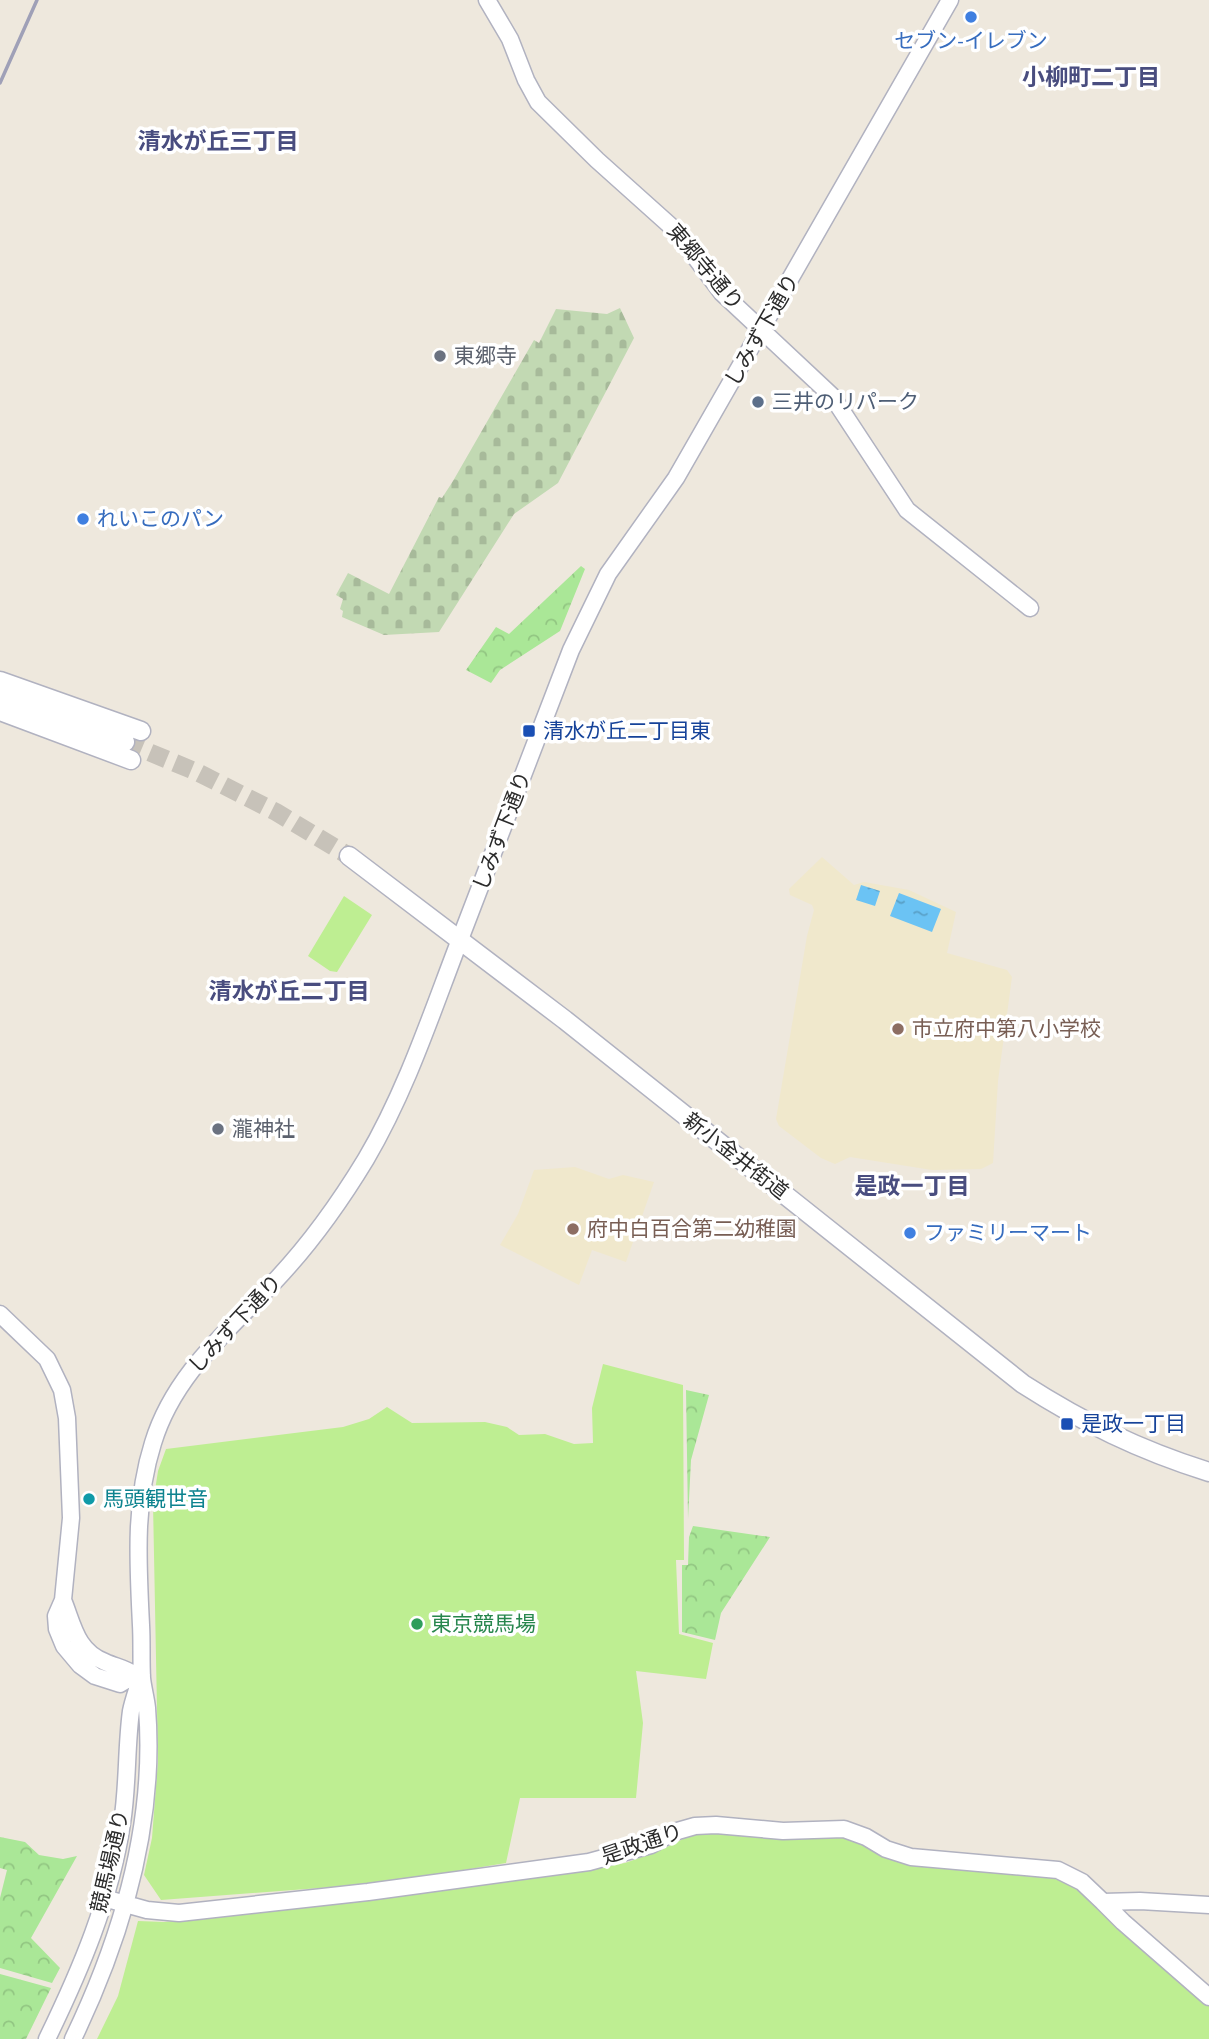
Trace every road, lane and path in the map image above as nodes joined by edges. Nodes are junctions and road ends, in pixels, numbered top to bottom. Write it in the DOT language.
graph roads {
  1 [pos="487,0"];
  2 [pos="950,0"];
  3 [pos="762,330"];
  4 [pos="1030,608"];
  5 [pos="0,681"];
  6 [pos="0,696"];
  7 [pos="0,711"];
  8 [pos="141,731"];
  9 [pos="125,742"];
  10 [pos="131,760"];
  11 [pos="349,856"];
  12 [pos="460,939"];
  13 [pos="0,1314"];
  14 [pos="1209,1472"];
  15 [pos="138,1675"];
  16 [pos="147,1757"];
  17 [pos="119,1841"];
  18 [pos="104,1898"];
  19 [pos="1103,1902"];
  20 [pos="125,1904"];
  21 [pos="1209,1905"];
  22 [pos="1209,1997"];
  23 [pos="47,2039"];
  24 [pos="73,2039"];
  1 -- 3 [label="street, 東郷寺通り"];
  2 -- 3 [label="street, しみず下通り"];
  3 -- 4 [label="street, 東郷寺通り"];
  3 -- 12 [label="street, しみず下通り"];
  5 -- 8 [label="main road"];
  6 -- 9 [label="main road"];
  7 -- 10 [label="main road"];
  11 -- 12 [label="main road, 新小金井街道"];
  12 -- 14 [label="main road, 新小金井街道"];
  12 -- 15 [label="street, しみず下通り"];
  13 -- 15 [label="street"];
  15 -- 16 [label="street, 競馬場通り"];
  15 -- 17 [label="street, 競馬場通り"];
  16 -- 17 [label="street"];
  16 -- 20 [label="street, 競馬場通り"];
  17 -- 18 [label="street, 競馬場通り"];
  18 -- 20 [label="street, 是政通り"];
  18 -- 23 [label="street, 競馬場通り"];
  19 -- 20 [label="street, 是政通り"];
  19 -- 21 [label="street"];
  19 -- 22 [label="street, 是政通り"];
  20 -- 24 [label="street, 競馬場通り"];
}
